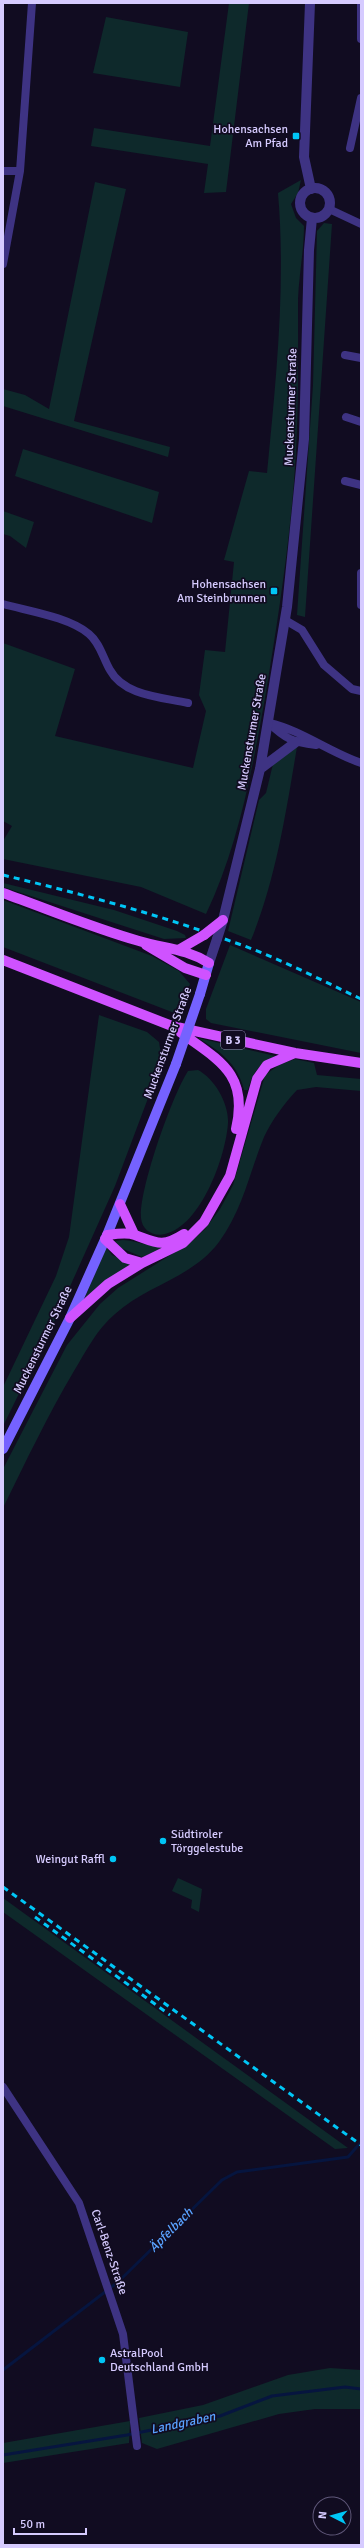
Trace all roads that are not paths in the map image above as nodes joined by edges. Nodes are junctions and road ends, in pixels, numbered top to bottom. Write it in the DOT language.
graph roads {
  1 [pos="32,3"];
  2 [pos="310,3"];
  3 [pos="361,3"];
  4 [pos="361,30"];
  5 [pos="361,39"];
  6 [pos="361,98"];
  7 [pos="350,148"];
  8 [pos="3,171"];
  9 [pos="20,171"];
  10 [pos="311,189"];
  11 [pos="329,209"];
  12 [pos="312,218"];
  13 [pos="361,224"];
  14 [pos="3,264"];
  15 [pos="344,355"];
  16 [pos="361,358"];
  17 [pos="346,417"];
  18 [pos="361,422"];
  19 [pos="345,481"];
  20 [pos="361,486"];
  21 [pos="361,573"];
  22 [pos="3,604"];
  23 [pos="361,605"];
  24 [pos="285,620"];
  25 [pos="361,691"];
  26 [pos="188,703"];
  27 [pos="269,723"];
  28 [pos="296,742"];
  29 [pos="322,746"];
  30 [pos="361,763"];
  31 [pos="260,769"];
  32 [pos="3,893"];
  33 [pos="222,920"];
  34 [pos="140,942"];
  35 [pos="180,949"];
  36 [pos="3,960"];
  37 [pos="209,963"];
  38 [pos="206,975"];
  39 [pos="172,1026"];
  40 [pos="295,1053"];
  41 [pos="361,1063"];
  42 [pos="120,1204"];
  43 [pos="134,1234"];
  44 [pos="106,1237"];
  45 [pos="142,1263"];
  46 [pos="70,1318"];
  47 [pos="3,1449"];
  48 [pos="3,2087"];
  49 [pos="136,2443"];
  1 -- 9 [label="street"];
  2 -- 10 [label="street"];
  3 -- 4 [label="street"];
  4 -- 5 [label="street"];
  6 -- 7 [label="street"];
  8 -- 9 [label="street"];
  9 -- 14 [label="street"];
  10 -- 11 [label="street"];
  10 -- 12 [label="street"];
  11 -- 12 [label="street"];
  11 -- 13 [label="street"];
  12 -- 24 [label="street, Muckensturmer Straße"];
  15 -- 16 [label="street"];
  17 -- 18 [label="street"];
  19 -- 20 [label="street"];
  21 -- 23 [label="street"];
  22 -- 26 [label="street"];
  24 -- 25 [label="street"];
  24 -- 27 [label="street, Muckensturmer Straße"];
  27 -- 28 [label="street"];
  27 -- 29 [label="street"];
  27 -- 31 [label="street, Muckensturmer Straße"];
  28 -- 29 [label="street"];
  28 -- 31 [label="street"];
  29 -- 30 [label="street"];
  31 -- 33 [label="street, Muckensturmer Straße"];
  32 -- 34 [label="main road"];
  33 -- 35 [label="main road, bridge"];
  33 -- 37 [label="street, Muckensturmer Straße, bridge"];
  34 -- 35 [label="main road"];
  34 -- 38 [label="main road"];
  35 -- 37 [label="main road"];
  36 -- 39 [label="main road, B 3"];
  37 -- 38 [label="main road, Muckensturmer Straße"];
  38 -- 42 [label="main road, Muckensturmer Straße, bridge"];
  39 -- 40 [label="main road, B 3"];
  39 -- 43 [label="main road"];
  40 -- 41 [label="main road, B 3"];
  40 -- 45 [label="main road"];
  42 -- 43 [label="main road"];
  42 -- 44 [label="main road, Muckensturmer Straße"];
  43 -- 44 [label="main road"];
  44 -- 45 [label="main road"];
  44 -- 46 [label="main road, Muckensturmer Straße"];
  45 -- 46 [label="main road"];
  46 -- 47 [label="main road, Muckensturmer Straße"];
  48 -- 49 [label="street, Carl-Benz-Straße"];
}
